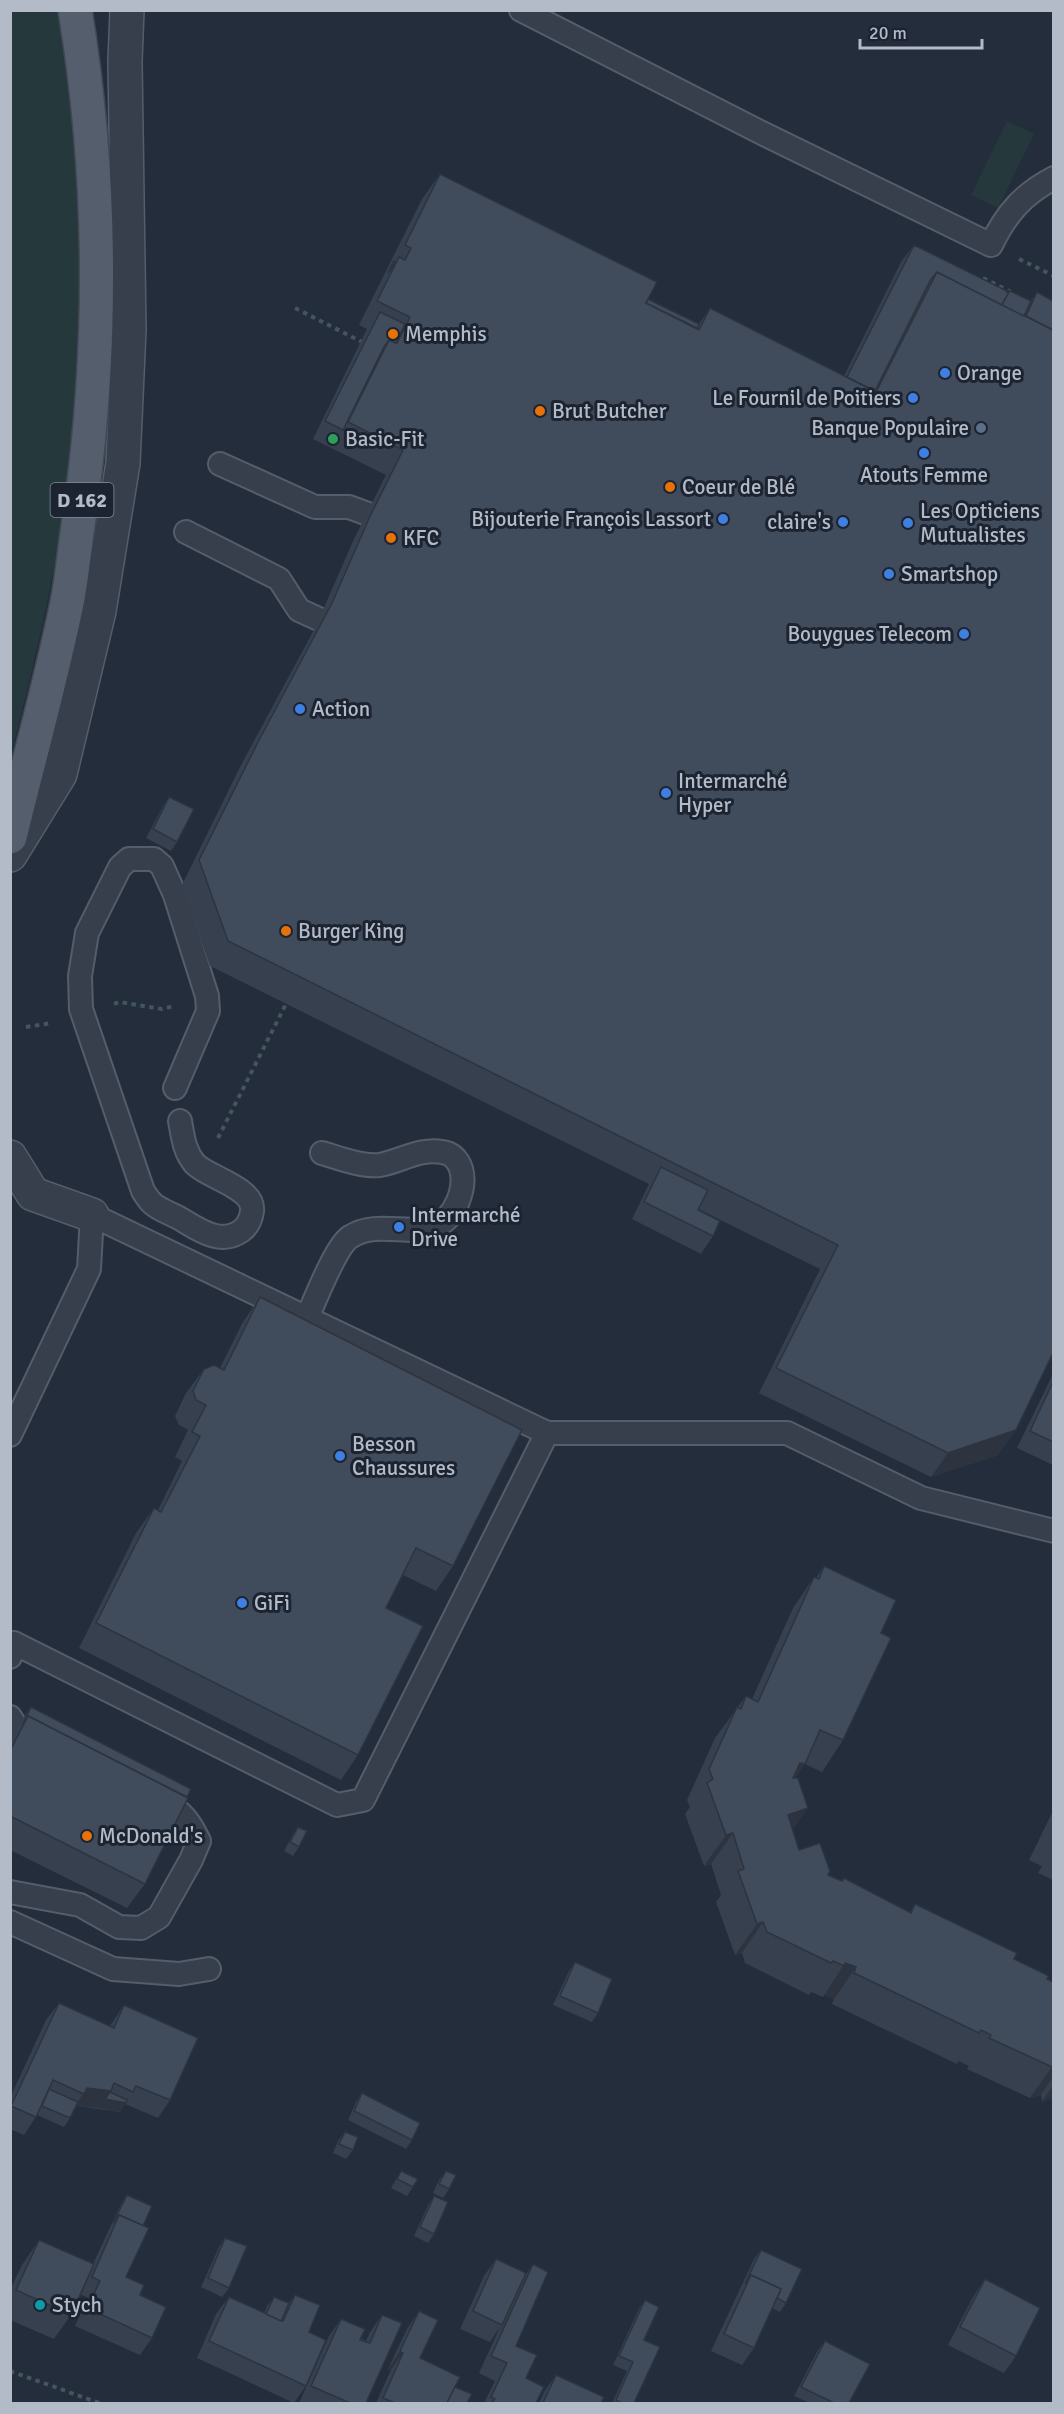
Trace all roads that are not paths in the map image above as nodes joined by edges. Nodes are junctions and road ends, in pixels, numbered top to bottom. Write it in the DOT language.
graph roads {
  1 [pos="75,10"];
  2 [pos="127,10"];
  3 [pos="521,10"];
  4 [pos="1053,178"];
  5 [pos="220,464"];
  6 [pos="414,531"];
  7 [pos="186,532"];
  8 [pos="363,639"];
  9 [pos="10,837"];
  10 [pos="10,855"];
  11 [pos="175,1089"];
  12 [pos="180,1121"];
  13 [pos="321,1153"];
  14 [pos="10,1158"];
  15 [pos="22,1197"];
  16 [pos="92,1215"];
  17 [pos="307,1318"];
  18 [pos="547,1433"];
  19 [pos="10,1435"];
  20 [pos="1053,1531"];
  21 [pos="12,1650"];
  22 [pos="10,1717"];
  23 [pos="68,1753"];
  24 [pos="139,1790"];
  25 [pos="10,1892"];
  26 [pos="10,1922"];
  27 [pos="209,1969"];
  1 -- 9 [label="main road, D 162"];
  2 -- 10 [label="street"];
  3 -- 4 [label="lane"];
  5 -- 6 [label="lane"];
  7 -- 8 [label="lane"];
  11 -- 12 [label="lane"];
  13 -- 17 [label="lane"];
  14 -- 15 [label="street"];
  15 -- 16 [label="street"];
  16 -- 17 [label="lane"];
  16 -- 19 [label="lane"];
  17 -- 18 [label="lane"];
  18 -- 20 [label="lane"];
  18 -- 21 [label="lane"];
  22 -- 23 [label="lane"];
  24 -- 25 [label="lane"];
  26 -- 27 [label="lane"];
}
